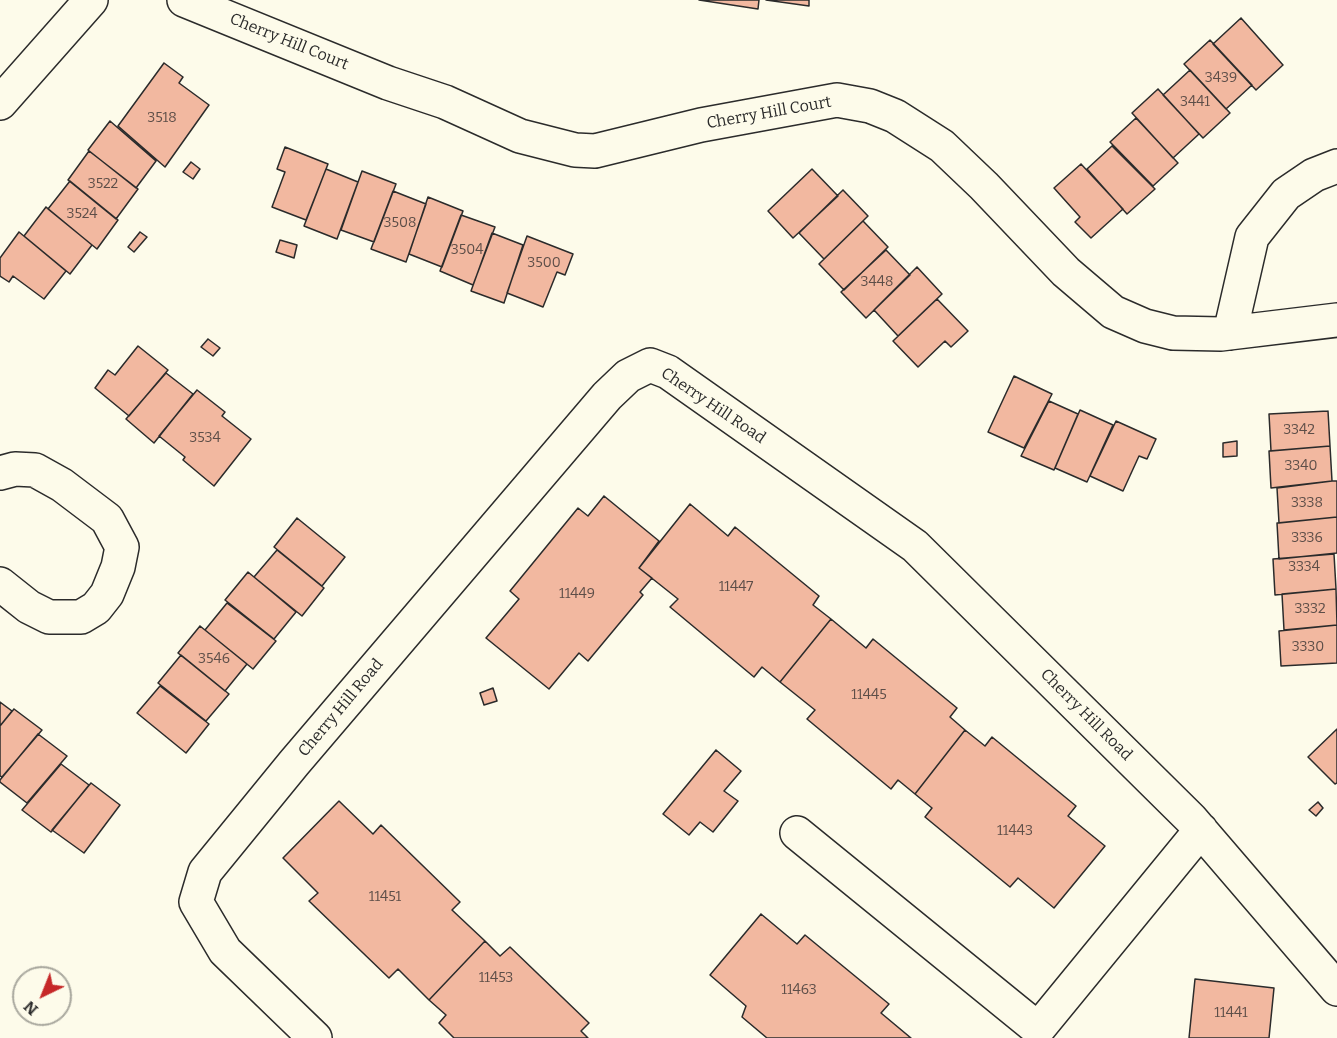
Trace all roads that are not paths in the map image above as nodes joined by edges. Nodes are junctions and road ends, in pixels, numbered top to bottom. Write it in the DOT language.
graph roads {
  1 [pos="91,0"];
  2 [pos="184,0"];
  3 [pos="0,103"];
  4 [pos="1337,166"];
  5 [pos="1337,320"];
  6 [pos="1230,333"];
  7 [pos="0,473"];
  8 [pos="0,584"];
  9 [pos="1201,831"];
  10 [pos="797,833"];
  11 [pos="1337,989"];
  12 [pos="315,1038"];
  1 -- 3 [label="street"];
  2 -- 6 [label="street, Cherry Hill Court"];
  4 -- 6 [label="street"];
  5 -- 6 [label="street, Cherry Hill Court"];
  7 -- 8 [label="street"];
  9 -- 10 [label="street"];
  9 -- 11 [label="street, Cherry Hill Road"];
  9 -- 12 [label="street, Cherry Hill Road"];
}
